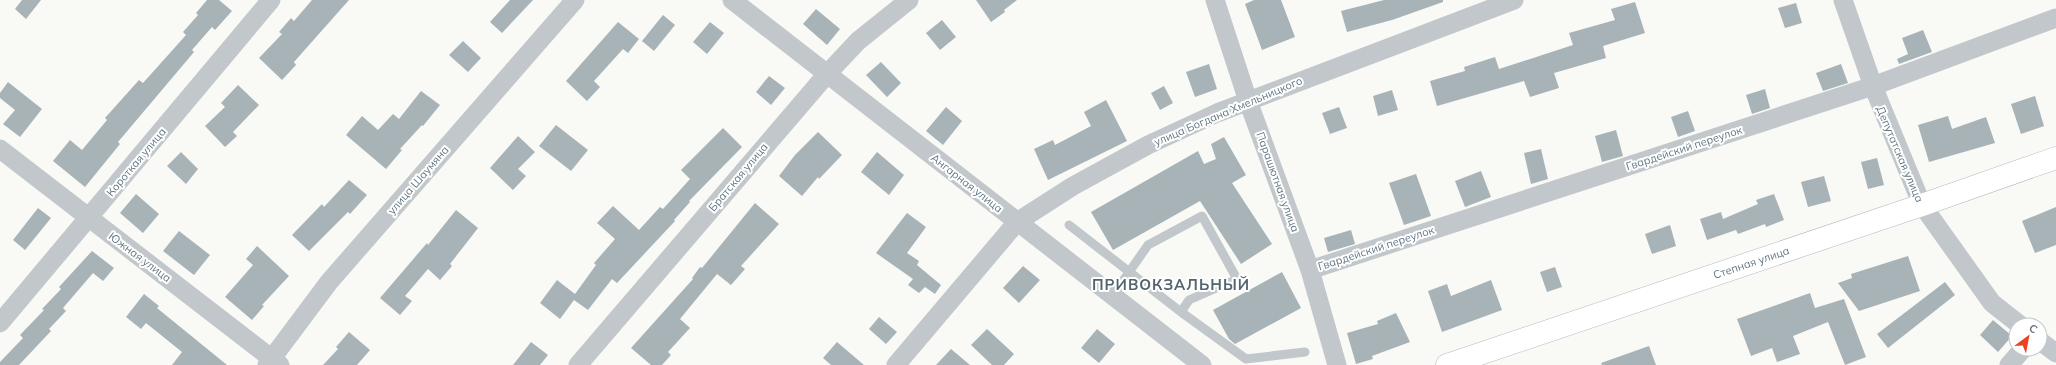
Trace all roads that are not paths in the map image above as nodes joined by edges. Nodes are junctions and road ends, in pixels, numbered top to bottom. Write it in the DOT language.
graph roads {
  1 [pos="271,0"];
  2 [pos="575,0"];
  3 [pos="732,0"];
  4 [pos="909,0"];
  5 [pos="1215,0"];
  6 [pos="1514,0"];
  7 [pos="1843,0"];
  8 [pos="2056,18"];
  9 [pos="826,74"];
  10 [pos="1872,86"];
  11 [pos="1248,101"];
  12 [pos="0,149"];
  13 [pos="2056,158"];
  14 [pos="1922,205"];
  15 [pos="89,218"];
  16 [pos="1017,222"];
  17 [pos="1069,225"];
  18 [pos="1310,270"];
  19 [pos="1130,271"];
  20 [pos="1113,295"];
  21 [pos="1181,312"];
  22 [pos="2010,317"];
  23 [pos="0,324"];
  24 [pos="1305,352"];
  25 [pos="2016,357"];
  26 [pos="273,363"];
  27 [pos="578,365"];
  28 [pos="896,365"];
  29 [pos="1202,365"];
  30 [pos="1337,365"];
  31 [pos="1447,365"];
  32 [pos="2009,365"];
  1 -- 15 [label="street, Короткая улица"];
  2 -- 26 [label="street, улица Шаумяна"];
  3 -- 9 [label="street, Ангарная улица"];
  4 -- 9 [label="street, Братская улица"];
  5 -- 11 [label="street, Парашютная улица"];
  6 -- 11 [label="street, улица Богдана Хмельницкого"];
  7 -- 10 [label="street, Депутатская улица"];
  8 -- 10 [label="street, Гвардейский переулок"];
  9 -- 16 [label="street, Ангарная улица"];
  9 -- 27 [label="street, Братская улица"];
  10 -- 14 [label="street, Депутатская улица"];
  10 -- 18 [label="street, Гвардейский переулок"];
  11 -- 16 [label="street, улица Богдана Хмельницкого"];
  11 -- 18 [label="street, Парашютная улица"];
  12 -- 15 [label="street, Южная улица"];
  13 -- 14 [label="street, Степная улица"];
  14 -- 22 [label="street, Депутатская улица"];
  14 -- 31 [label="street, Степная улица"];
  15 -- 23 [label="street, Короткая улица"];
  15 -- 26 [label="street, Южная улица"];
  16 -- 20 [label="street, Ангарная улица"];
  16 -- 28 [label="street, улица Богдана Хмельницкого"];
  17 -- 19 [label="lane"];
  18 -- 30 [label="street, Парашютная улица"];
  19 -- 20 [label="lane"];
  19 -- 21 [label="lane"];
  19 -- 21 [label="lane"];
  20 -- 29 [label="street, Ангарная улица"];
  21 -- 24 [label="lane"];
  25 -- 32 [label="street"];
}
